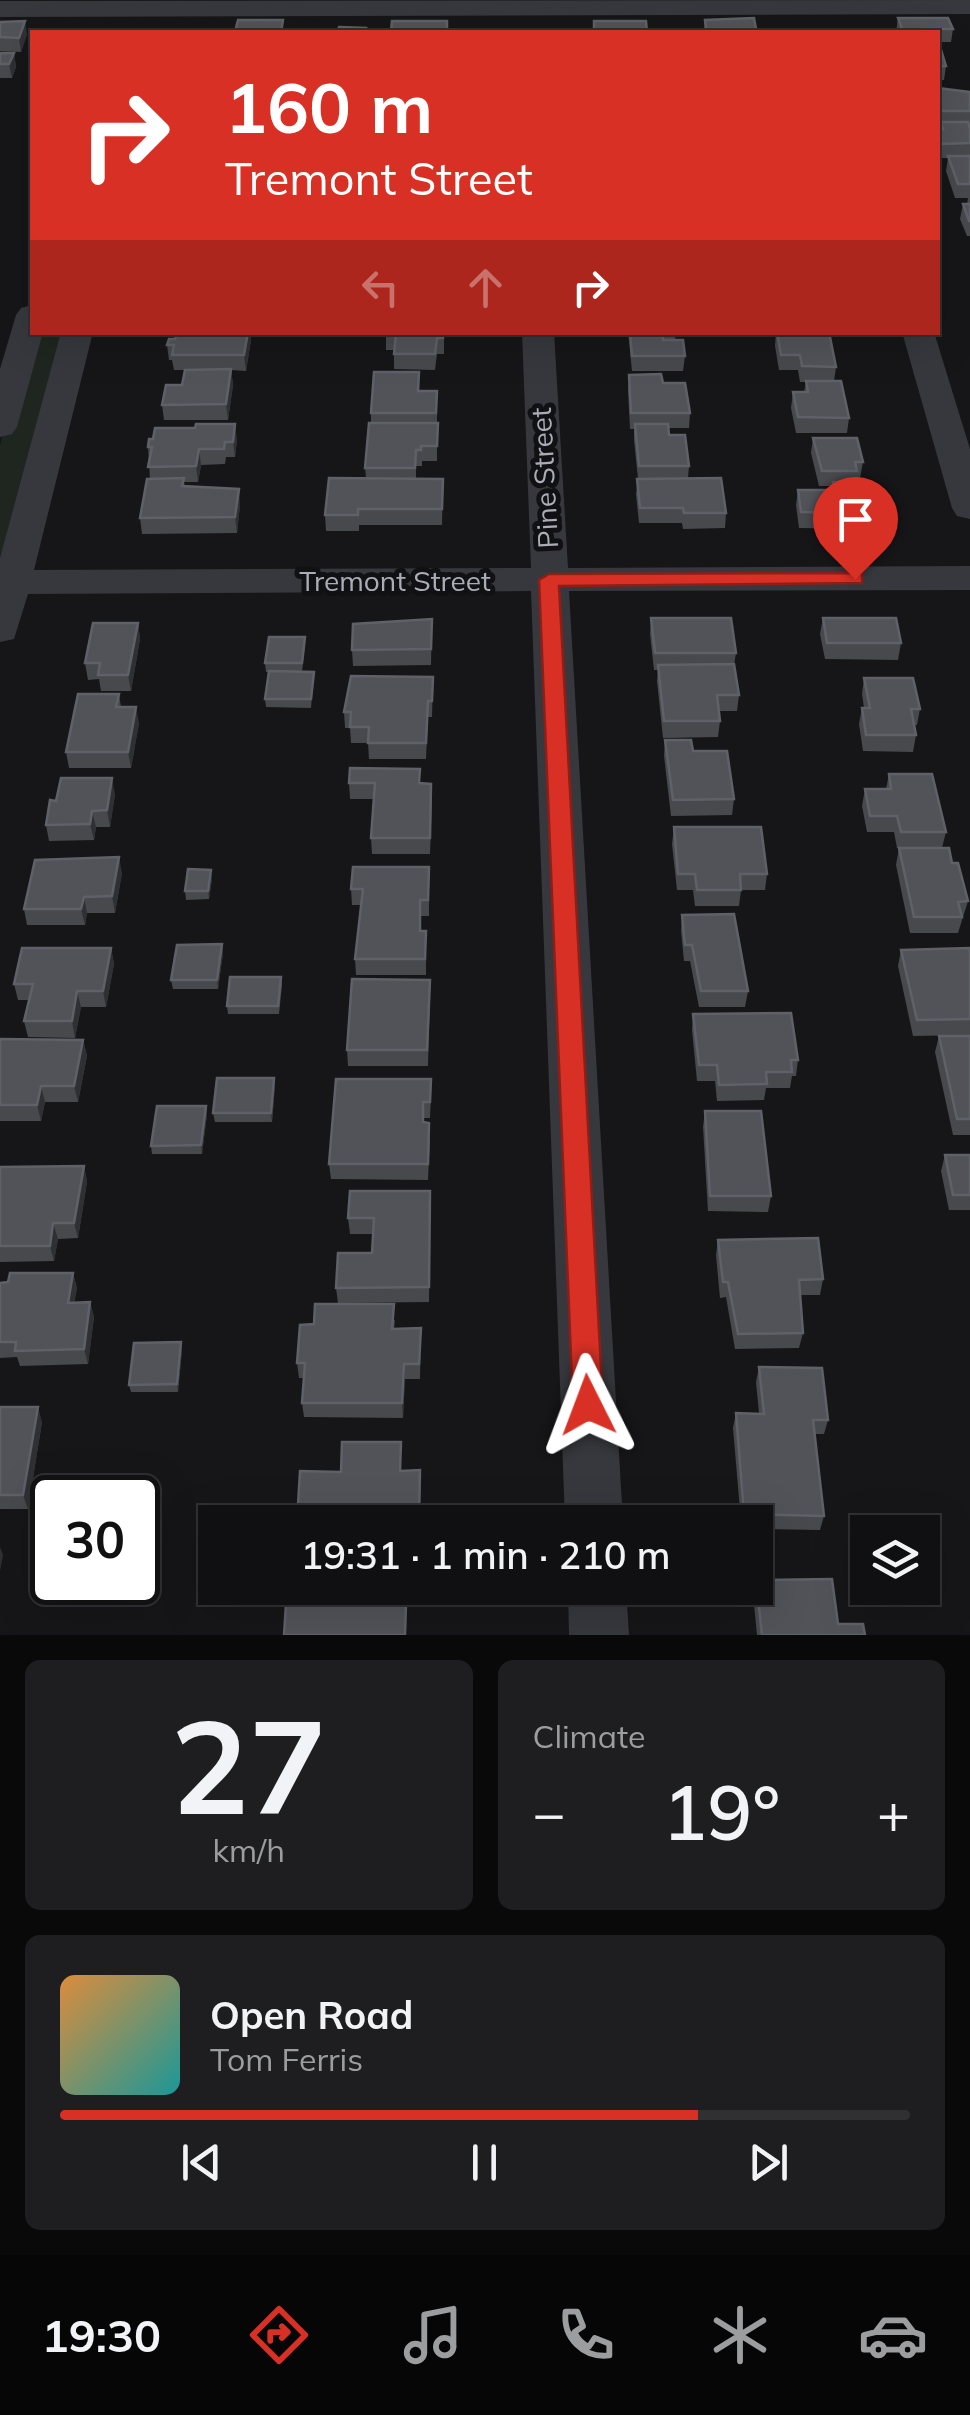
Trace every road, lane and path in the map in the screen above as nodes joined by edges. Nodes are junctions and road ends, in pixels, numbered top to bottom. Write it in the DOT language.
graph roads {
  1 [pos="820,3"];
  2 [pos="970,6"];
  3 [pos="0,9"];
  4 [pos="523,13"];
  5 [pos="120,14"];
  6 [pos="160,14"];
  7 [pos="828,30"];
  8 [pos="30,322"];
  9 [pos="76,335"];
  10 [pos="538,335"];
  11 [pos="919,335"];
  12 [pos="0,427"];
  13 [pos="970,508"];
  14 [pos="970,578"];
  15 [pos="549,580"];
  16 [pos="6,582"];
  17 [pos="0,630"];
  18 [pos="593,1505"];
  19 [pos="597,1605"];
  20 [pos="599,1635"];
  1 -- 2 [label="street"];
  1 -- 4 [label="street"];
  1 -- 7 [label="street"];
  3 -- 5 [label="street"];
  4 -- 6 [label="street"];
  5 -- 6 [label="street"];
  8 -- 12 [label="street"];
  9 -- 16 [label="street"];
  10 -- 15 [label="street, Pine Street"];
  11 -- 13 [label="street"];
  14 -- 15 [label="street, Tremont Street"];
  15 -- 16 [label="street, Tremont Street"];
  15 -- 18 [label="street, Pine Street"];
  16 -- 17 [label="street"];
  19 -- 20 [label="street"];
}
